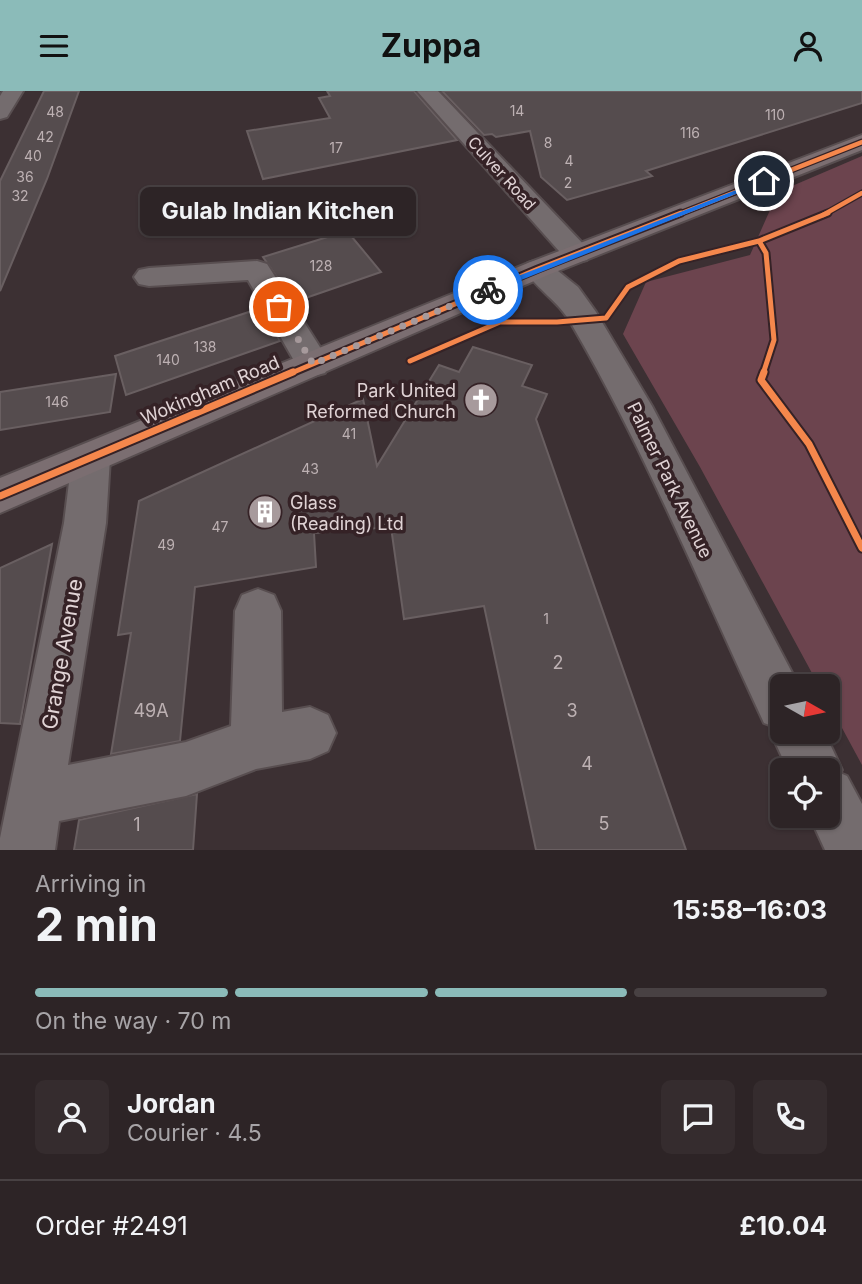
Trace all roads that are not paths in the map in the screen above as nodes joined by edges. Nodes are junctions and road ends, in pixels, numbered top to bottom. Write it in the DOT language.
graph roads {
  1 [pos="13,91"];
  2 [pos="427,91"];
  3 [pos="0,113"];
  4 [pos="862,142"];
  5 [pos="578,254"];
  6 [pos="538,269"];
  7 [pos="149,277"];
  8 [pos="313,364"];
  9 [pos="90,458"];
  10 [pos="0,496"];
  11 [pos="258,611"];
  12 [pos="770,681"];
  13 [pos="310,733"];
  14 [pos="256,743"];
  15 [pos="37,798"];
  16 [pos="840,819"];
  17 [pos="26,850"];
  18 [pos="855,850"];
  1 -- 3 [label="street"];
  2 -- 5 [label="street, Culver Road"];
  4 -- 5 [label="main road, Wokingham Road"];
  5 -- 6 [label="main road, Wokingham Road"];
  6 -- 8 [label="main road, Wokingham Road"];
  6 -- 12 [label="street, Palmer Park Avenue"];
  7 -- 8 [label="street"];
  8 -- 9 [label="main road, Wokingham Road"];
  9 -- 10 [label="main road, Wokingham Road"];
  9 -- 15 [label="street, Grange Avenue"];
  11 -- 14 [label="street"];
  13 -- 14 [label="street"];
  14 -- 15 [label="street"];
  15 -- 17 [label="street, Grange Avenue"];
  16 -- 18 [label="street"];
}
